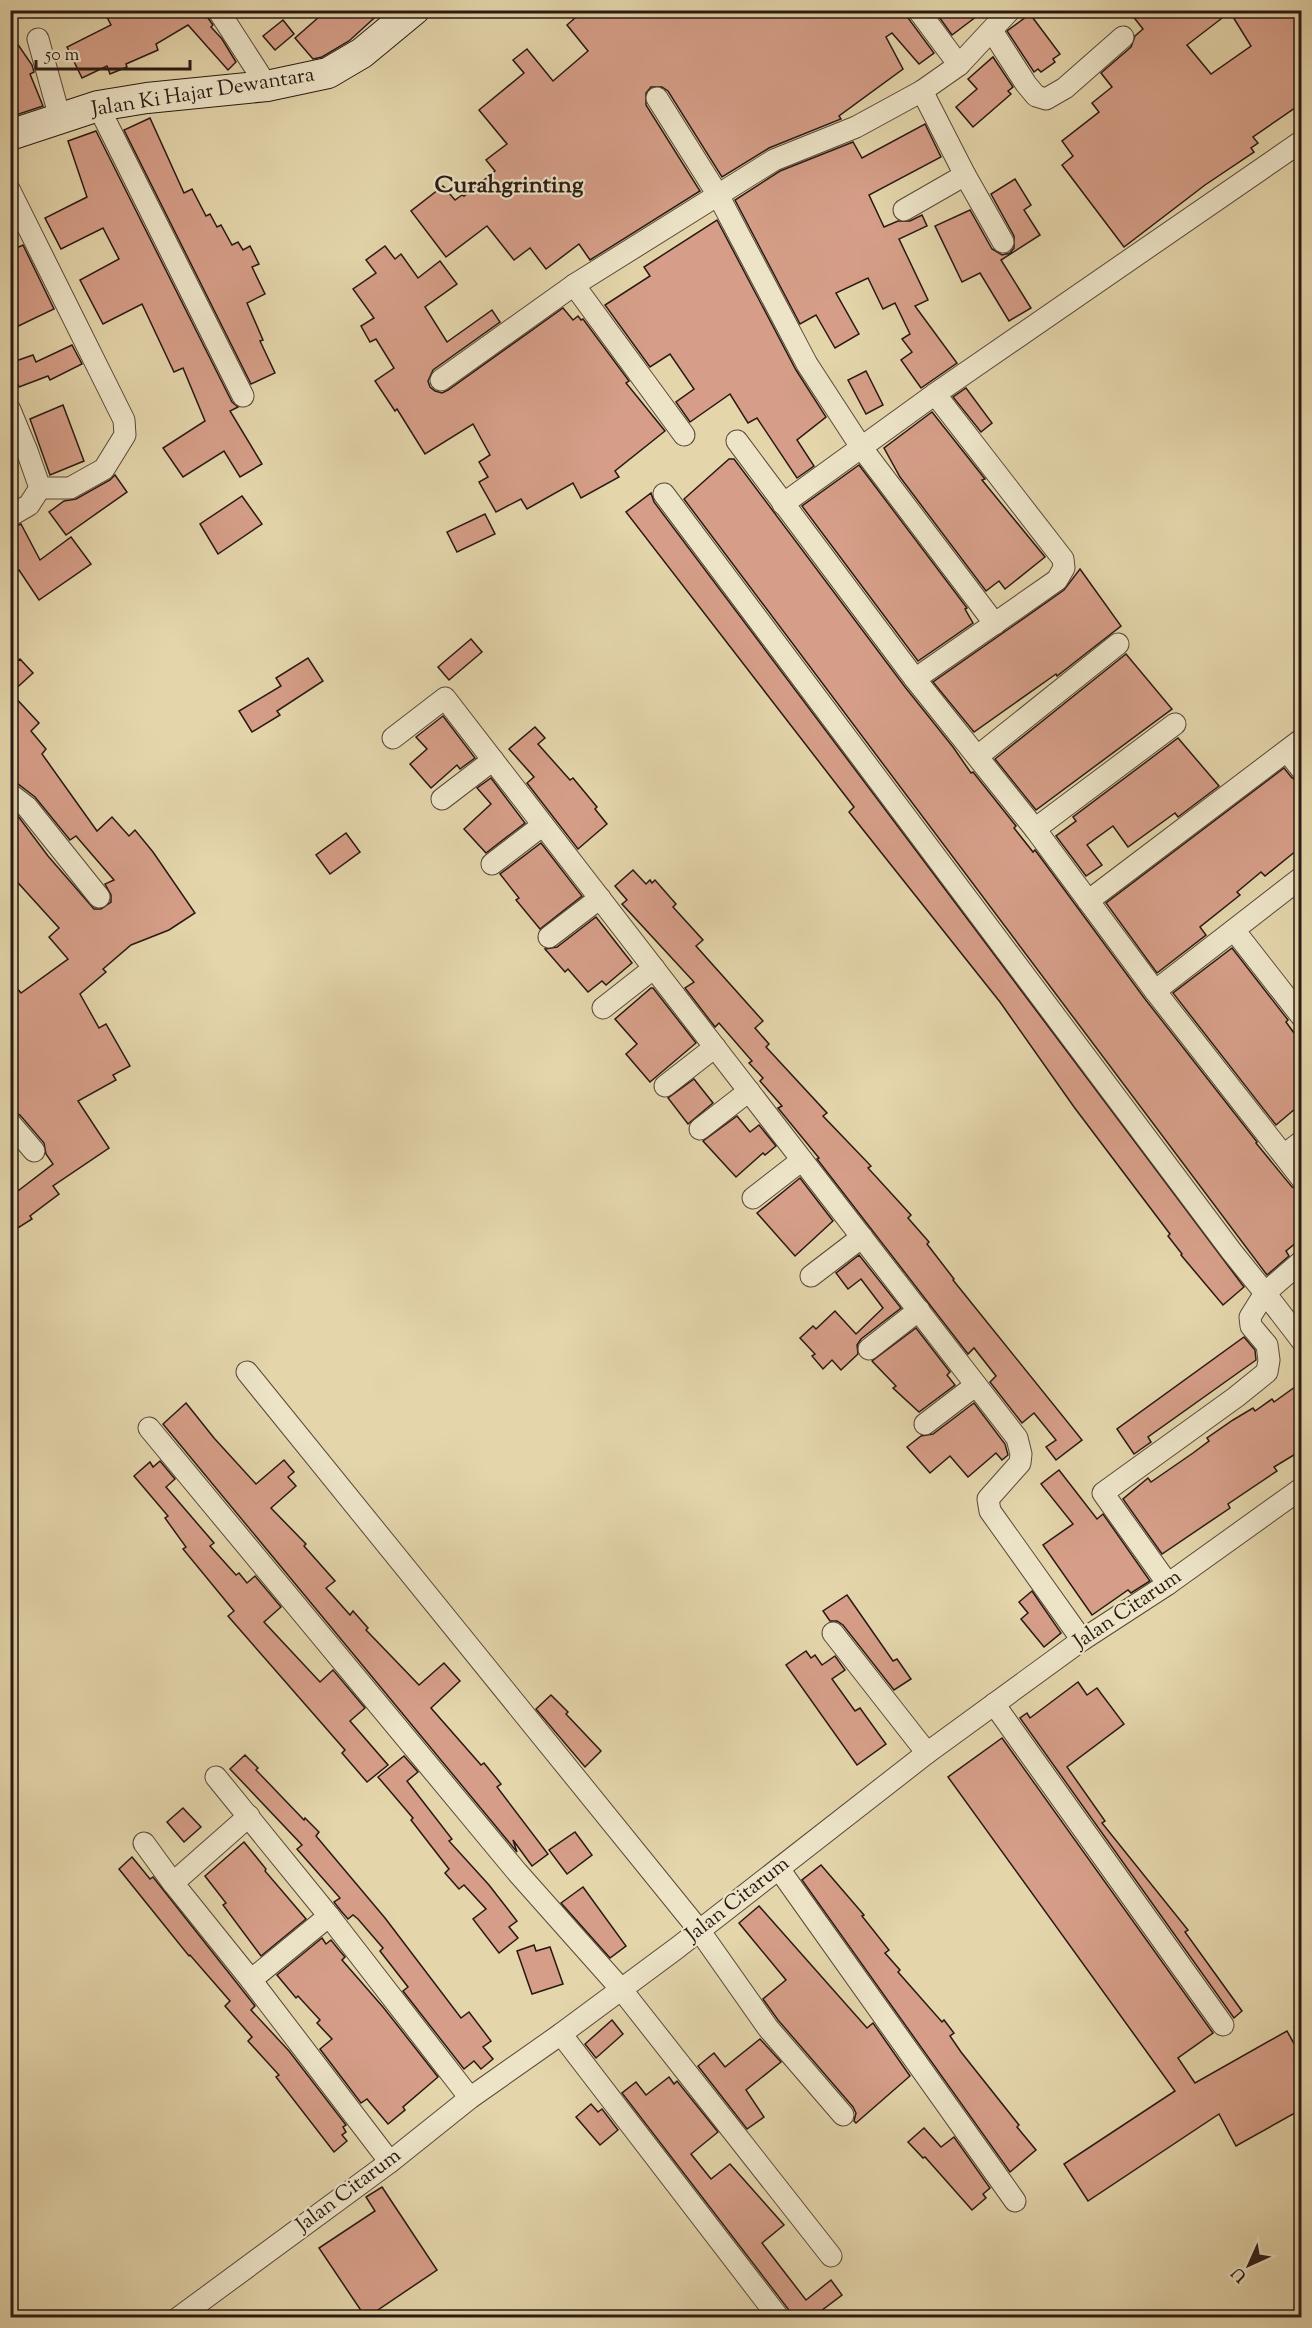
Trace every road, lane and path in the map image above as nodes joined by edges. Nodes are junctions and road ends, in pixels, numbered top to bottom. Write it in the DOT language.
graph roads {
  1 [pos="218,10"];
  2 [pos="414,10"];
  3 [pos="918,10"];
  4 [pos="1010,10"];
  5 [pos="992,31"];
  6 [pos="1123,37"];
  7 [pos="38,39"];
  8 [pos="959,65"];
  9 [pos="267,86"];
  10 [pos="922,91"];
  11 [pos="657,98"];
  12 [pos="98,106"];
  13 [pos="60,118"];
  14 [pos="10,135"];
  15 [pos="1302,141"];
  16 [pos="965,175"];
  17 [pos="10,191"];
  18 [pos="718,195"];
  19 [pos="903,210"];
  20 [pos="1003,242"];
  21 [pos="574,285"];
  22 [pos="441,380"];
  23 [pos="934,394"];
  24 [pos="243,396"];
  25 [pos="10,410"];
  26 [pos="684,435"];
  27 [pos="737,441"];
  28 [pos="861,447"];
  29 [pos="39,488"];
  30 [pos="664,494"];
  31 [pos="783,504"];
  32 [pos="10,516"];
  33 [pos="995,624"];
  34 [pos="1118,644"];
  35 [pos="915,679"];
  36 [pos="1175,724"];
  37 [pos="393,738"];
  38 [pos="1294,745"];
  39 [pos="978,756"];
  40 [pos="493,760"];
  41 [pos="1302,770"];
  42 [pos="10,794"];
  43 [pos="442,799"];
  44 [pos="543,825"];
  45 [pos="1035,829"];
  46 [pos="492,864"];
  47 [pos="1302,878"];
  48 [pos="99,897"];
  49 [pos="600,898"];
  50 [pos="1088,901"];
  51 [pos="1234,930"];
  52 [pos="549,937"];
  53 [pos="654,968"];
  54 [pos="1155,991"];
  55 [pos="603,1008"];
  56 [pos="1302,1017"];
  57 [pos="715,1047"];
  58 [pos="665,1086"];
  59 [pos="749,1091"];
  60 [pos="10,1123"];
  61 [pos="700,1129"];
  62 [pos="1302,1141"];
  63 [pos="34,1151"];
  64 [pos="1284,1155"];
  65 [pos="802,1160"];
  66 [pos="1302,1179"];
  67 [pos="753,1198"];
  68 [pos="862,1237"];
  69 [pos="1302,1261"];
  70 [pos="811,1276"];
  71 [pos="1265,1293"];
  72 [pos="919,1310"];
  73 [pos="1302,1341"];
  74 [pos="869,1349"];
  75 [pos="248,1372"];
  76 [pos="976,1385"];
  77 [pos="925,1424"];
  78 [pos="149,1428"];
  79 [pos="1302,1488"];
  80 [pos="1168,1584"];
  81 [pos="833,1633"];
  82 [pos="1082,1640"];
  83 [pos="994,1704"];
  84 [pos="927,1753"];
  85 [pos="216,1777"];
  86 [pos="249,1816"];
  87 [pos="144,1843"];
  88 [pos="779,1869"];
  89 [pos="173,1882"];
  90 [pos="329,1916"];
  91 [pos="697,1932"];
  92 [pos="251,1980"];
  93 [pos="621,1989"];
  94 [pos="1223,2025"];
  95 [pos="561,2034"];
  96 [pos="470,2097"];
  97 [pos="843,2115"];
  98 [pos="390,2162"];
  99 [pos="1016,2201"];
  100 [pos="831,2256"];
  101 [pos="178,2318"];
  102 [pos="779,2318"];
  1 -- 9 [label="street"];
  2 -- 9 [label="main road, Jalan Ki Hajar Dewantara"];
  3 -- 8 [label="street"];
  4 -- 5 [label="street"];
  5 -- 6 [label="street"];
  5 -- 8 [label="street"];
  7 -- 13 [label="street"];
  8 -- 10 [label="street"];
  9 -- 12 [label="main road, Jalan Ki Hajar Dewantara"];
  10 -- 16 [label="street"];
  10 -- 18 [label="street"];
  11 -- 18 [label="street"];
  12 -- 13 [label="main road, Jalan Ki Hajar Dewantara"];
  12 -- 24 [label="street"];
  13 -- 14 [label="main road, Jalan Ki Hajar Dewantara"];
  15 -- 23 [label="street"];
  16 -- 19 [label="street"];
  16 -- 20 [label="street"];
  17 -- 29 [label="street"];
  18 -- 21 [label="street"];
  18 -- 28 [label="street"];
  21 -- 22 [label="street"];
  21 -- 26 [label="street"];
  23 -- 28 [label="street"];
  23 -- 33 [label="street"];
  25 -- 29 [label="street"];
  27 -- 31 [label="street"];
  28 -- 31 [label="street"];
  28 -- 33 [label="street"];
  29 -- 32 [label="street"];
  30 -- 71 [label="street"];
  31 -- 35 [label="street"];
  33 -- 35 [label="street"];
  34 -- 39 [label="street"];
  35 -- 39 [label="street"];
  36 -- 45 [label="street"];
  37 -- 40 [label="street"];
  38 -- 41 [label="street"];
  38 -- 50 [label="street"];
  39 -- 45 [label="street"];
  40 -- 43 [label="street"];
  40 -- 44 [label="street"];
  42 -- 48 [label="street"];
  44 -- 46 [label="street"];
  44 -- 49 [label="street"];
  45 -- 50 [label="street"];
  47 -- 51 [label="street"];
  49 -- 52 [label="street"];
  49 -- 53 [label="street"];
  50 -- 54 [label="street"];
  51 -- 54 [label="street"];
  51 -- 56 [label="street"];
  53 -- 55 [label="street"];
  53 -- 57 [label="street"];
  54 -- 64 [label="street"];
  57 -- 58 [label="street"];
  57 -- 59 [label="street"];
  59 -- 61 [label="street"];
  59 -- 65 [label="street"];
  60 -- 63 [label="street"];
  62 -- 64 [label="street"];
  64 -- 66 [label="street"];
  65 -- 67 [label="street"];
  65 -- 68 [label="street"];
  68 -- 70 [label="street"];
  68 -- 72 [label="street"];
  69 -- 71 [label="street"];
  71 -- 73 [label="street"];
  71 -- 80 [label="street"];
  72 -- 74 [label="street"];
  72 -- 76 [label="street"];
  75 -- 91 [label="street"];
  76 -- 77 [label="street"];
  76 -- 82 [label="street"];
  78 -- 93 [label="street"];
  79 -- 80 [label="street, Jalan Citarum"];
  80 -- 82 [label="street, Jalan Citarum"];
  81 -- 84 [label="street"];
  82 -- 83 [label="street, Jalan Citarum"];
  83 -- 84 [label="street, Jalan Citarum"];
  83 -- 94 [label="street"];
  84 -- 88 [label="street, Jalan Citarum"];
  85 -- 86 [label="street"];
  86 -- 89 [label="street"];
  86 -- 90 [label="street"];
  87 -- 89 [label="street"];
  88 -- 91 [label="street, Jalan Citarum"];
  88 -- 99 [label="street"];
  89 -- 92 [label="street"];
  90 -- 92 [label="street"];
  90 -- 96 [label="street"];
  91 -- 93 [label="street, Jalan Citarum"];
  91 -- 97 [label="street"];
  92 -- 98 [label="street"];
  93 -- 95 [label="street, Jalan Citarum"];
  93 -- 100 [label="street"];
  95 -- 96 [label="street, Jalan Citarum"];
  95 -- 102 [label="street"];
  96 -- 98 [label="street, Jalan Citarum"];
  98 -- 101 [label="street, Jalan Citarum"];
}
